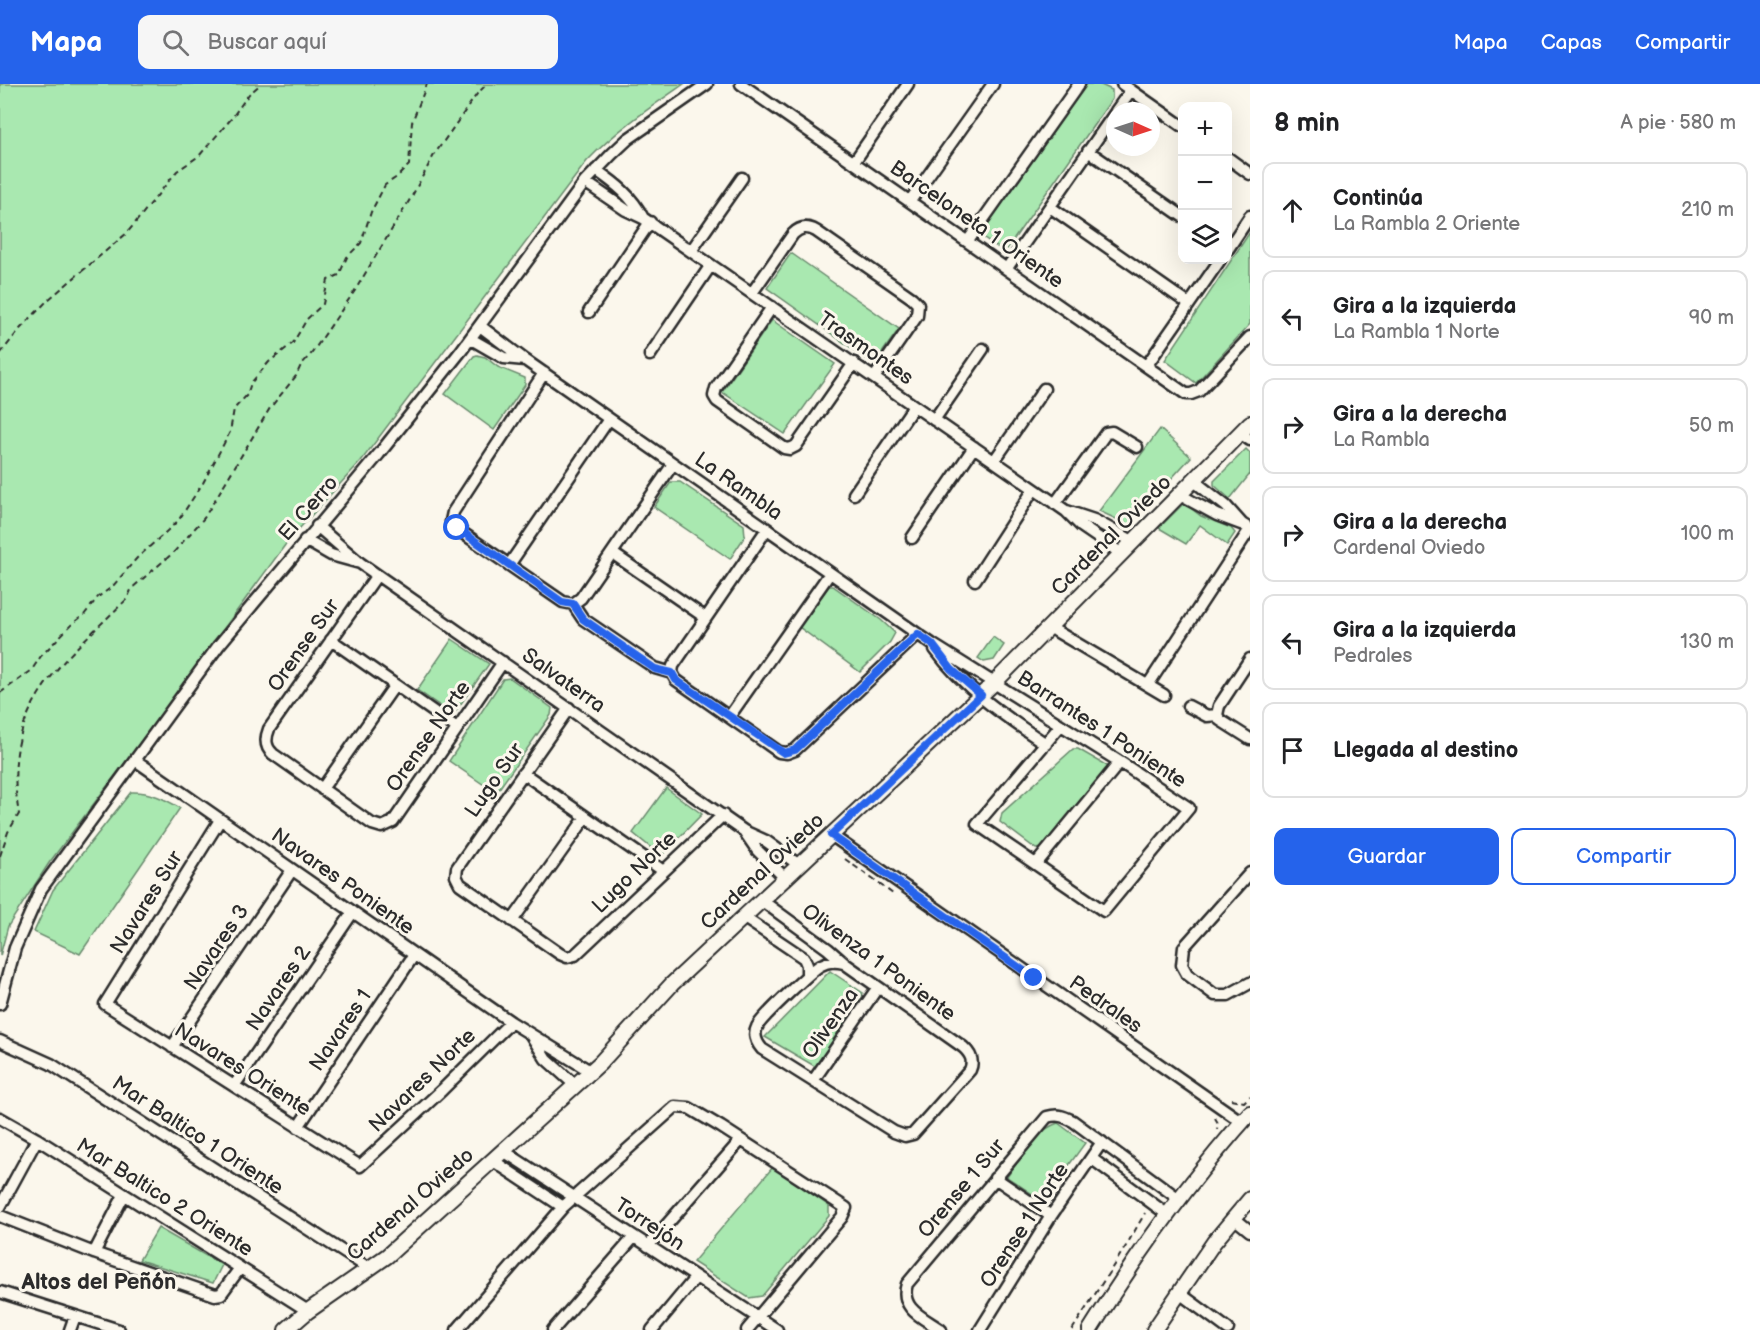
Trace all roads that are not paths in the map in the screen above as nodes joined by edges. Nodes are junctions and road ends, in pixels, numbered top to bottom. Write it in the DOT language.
graph roads {
  1 [pos="708,84"];
  2 [pos="741,84"];
  3 [pos="908,84"];
  4 [pos="993,84"];
  5 [pos="1079,84"];
  6 [pos="1127,87"];
  7 [pos="1120,102"];
  8 [pos="1178,123"];
  9 [pos="1106,126"];
  10 [pos="1088,151"];
  11 [pos="1232,161"];
  12 [pos="854,162"];
  13 [pos="596,170"];
  14 [pos="1250,174"];
  15 [pos="742,178"];
  16 [pos="585,182"];
  17 [pos="910,201"];
  18 [pos="1050,207"];
  19 [pos="1178,213"];
  20 [pos="1250,216"];
  21 [pos="647,220"];
  22 [pos="968,241"];
  23 [pos="1232,242"];
  24 [pos="691,251"];
  25 [pos="1217,264"];
  26 [pos="711,265"];
  27 [pos="1007,268"];
  28 [pos="752,293"];
  29 [pos="1189,304"];
  30 [pos="772,307"];
  31 [pos="589,312"];
  32 [pos="480,326"];
  33 [pos="1250,337"];
  34 [pos="471,339"];
  35 [pos="983,349"];
  36 [pos="650,355"];
  37 [pos="525,360"];
  38 [pos="854,363"];
  39 [pos="1147,365"];
  40 [pos="544,374"];
  41 [pos="874,378"];
  42 [pos="1044,390"];
  43 [pos="914,406"];
  44 [pos="609,419"];
  45 [pos="934,420"];
  46 [pos="1247,432"];
  47 [pos="974,447"];
  48 [pos="1137,447"];
  49 [pos="994,461"];
  50 [pos="673,464"];
  51 [pos="1194,481"];
  52 [pos="1034,489"];
  53 [pos="854,494"];
  54 [pos="1180,495"];
  55 [pos="1055,504"];
  56 [pos="1066,511"];
  57 [pos="317,526"];
  58 [pos="1247,527"];
  59 [pos="767,529"];
  60 [pos="912,538"];
  61 [pos="306,540"];
  62 [pos="1134,542"];
  63 [pos="612,553"];
  64 [pos="1122,554"];
  65 [pos="360,563"];
  66 [pos="509,565"];
  67 [pos="830,573"];
  68 [pos="377,574"];
  69 [pos="975,580"];
  70 [pos="573,604"];
  71 [pos="706,618"];
  72 [pos="1049,627"];
  73 [pos="918,634"];
  74 [pos="331,640"];
  75 [pos="932,644"];
  76 [pos="1250,659"];
  77 [pos="503,662"];
  78 [pos="672,673"];
  79 [pos="994,683"];
  80 [pos="395,685"];
  81 [pos="1148,685"];
  82 [pos="981,695"];
  83 [pos="1164,695"];
  84 [pos="1188,706"];
  85 [pos="569,708"];
  86 [pos="1217,715"];
  87 [pos="729,717"];
  88 [pos="1061,725"];
  89 [pos="457,728"];
  90 [pos="1250,739"];
  91 [pos="1047,744"];
  92 [pos="135,760"];
  93 [pos="1120,762"];
  94 [pos="523,773"];
  95 [pos="322,789"];
  96 [pos="723,815"];
  97 [pos="586,817"];
  98 [pos="220,820"];
  99 [pos="744,831"];
  100 [pos="831,835"];
  101 [pos="1036,864"];
  102 [pos="799,865"];
  103 [pos="292,870"];
  104 [pos="662,870"];
  105 [pos="1250,873"];
  106 [pos="785,878"];
  107 [pos="1246,886"];
  108 [pos="761,900"];
  109 [pos="353,912"];
  110 [pos="743,917"];
  111 [pos="512,921"];
  112 [pos="414,955"];
  113 [pos="843,963"];
  114 [pos="807,974"];
  115 [pos="1250,983"];
  116 [pos="878,987"];
  117 [pos="0,1004"];
  118 [pos="105,1004"];
  119 [pos="511,1022"];
  120 [pos="530,1033"];
  121 [pos="0,1041"];
  122 [pos="172,1047"];
  123 [pos="590,1071"];
  124 [pos="813,1080"];
  125 [pos="575,1085"];
  126 [pos="234,1086"];
  127 [pos="0,1118"];
  128 [pos="1246,1118"];
  129 [pos="298,1127"];
  130 [pos="37,1139"];
  131 [pos="741,1140"];
  132 [pos="1102,1142"];
  133 [pos="502,1150"];
  134 [pos="1091,1158"];
  135 [pos="492,1160"];
  136 [pos="360,1166"];
  137 [pos="995,1178"];
  138 [pos="124,1195"];
  139 [pos="575,1198"];
  140 [pos="1179,1199"];
  141 [pos="1250,1199"];
  142 [pos="563,1207"];
  143 [pos="0,1208"];
  144 [pos="1168,1215"];
  145 [pos="0,1216"];
  146 [pos="1050,1216"];
  147 [pos="1234,1218"];
  148 [pos="1250,1231"];
  149 [pos="634,1237"];
  150 [pos="648,1246"];
  151 [pos="94,1253"];
  152 [pos="240,1268"];
  153 [pos="370,1269"];
  154 [pos="696,1277"];
  155 [pos="0,1292"];
  156 [pos="1178,1292"];
  157 [pos="308,1311"];
  158 [pos="75,1316"];
  159 [pos="757,1317"];
  160 [pos="1228,1329"];
  161 [pos="70,1330"];
  162 [pos="118,1330"];
  163 [pos="286,1330"];
  164 [pos="457,1330"];
  165 [pos="553,1330"];
  166 [pos="652,1330"];
  167 [pos="747,1330"];
  168 [pos="777,1330"];
  169 [pos="941,1330"];
  170 [pos="980,1330"];
  171 [pos="1090,1330"];
  172 [pos="1154,1330"];
  1 -- 13 [label="street, El Cerro"];
  2 -- 12 [label="street, Barceloneta 1 Oriente"];
  3 -- 12 [label="street"];
  4 -- 17 [label="street"];
  5 -- 22 [label="street"];
  6 -- 7 [label="street"];
  6 -- 8 [label="street"];
  9 -- 10 [label="street"];
  10 -- 18 [label="street"];
  10 -- 19 [label="street"];
  11 -- 14 [label="street"];
  12 -- 17 [label="street, Barceloneta 1 Oriente"];
  13 -- 16 [label="street, El Cerro"];
  13 -- 21 [label="street, Trasmontes"];
  15 -- 24 [label="street"];
  16 -- 21 [label="street, Trasmontes"];
  16 -- 32 [label="street, El Cerro"];
  17 -- 22 [label="street, Barceloneta 1 Oriente"];
  18 -- 27 [label="street"];
  18 -- 29 [label="street"];
  20 -- 23 [label="street"];
  21 -- 24 [label="street, Trasmontes"];
  21 -- 31 [label="street"];
  22 -- 27 [label="street, Barceloneta 1 Oriente"];
  24 -- 26 [label="street, Trasmontes"];
  25 -- 29 [label="street"];
  26 -- 28 [label="street, Trasmontes"];
  26 -- 36 [label="street"];
  27 -- 39 [label="street, Barceloneta 1 Oriente"];
  28 -- 30 [label="street, Trasmontes"];
  28 -- 41 [label="street"];
  29 -- 39 [label="street"];
  30 -- 38 [label="street, Trasmontes"];
  30 -- 38 [label="street"];
  32 -- 34 [label="street, El Cerro"];
  32 -- 37 [label="street, La Rambla"];
  33 -- 39 [label="street, Barceloneta 1 Oriente"];
  34 -- 37 [label="street, La Rambla"];
  34 -- 57 [label="street, El Cerro"];
  35 -- 45 [label="street"];
  37 -- 40 [label="street, La Rambla"];
  38 -- 41 [label="street, Trasmontes"];
  40 -- 44 [label="street, La Rambla"];
  40 -- 66 [label="street"];
  41 -- 43 [label="street, Trasmontes"];
  42 -- 49 [label="street"];
  43 -- 45 [label="street, Trasmontes"];
  43 -- 53 [label="street"];
  44 -- 50 [label="street, La Rambla"];
  44 -- 66 [label="street"];
  45 -- 47 [label="street, Trasmontes"];
  46 -- 51 [label="street, Cardenal Oviedo"];
  47 -- 49 [label="street, Trasmontes"];
  47 -- 60 [label="street"];
  48 -- 55 [label="street"];
  49 -- 52 [label="street, Trasmontes"];
  50 -- 59 [label="street, La Rambla"];
  50 -- 63 [label="street"];
  51 -- 54 [label="street, Cardenal Oviedo"];
  51 -- 58 [label="street"];
  52 -- 55 [label="street, Trasmontes"];
  52 -- 69 [label="street"];
  54 -- 58 [label="street"];
  54 -- 62 [label="street, Cardenal Oviedo"];
  55 -- 56 [label="street, Trasmontes"];
  56 -- 62 [label="street, Trasmontes"];
  56 -- 64 [label="street, Trasmontes"];
  57 -- 61 [label="street, El Cerro"];
  57 -- 65 [label="street, Salvaterra"];
  58 -- 81 [label="street"];
  59 -- 67 [label="street, La Rambla"];
  59 -- 71 [label="street"];
  61 -- 65 [label="street, Salvaterra"];
  61 -- 92 [label="street, El Cerro"];
  62 -- 64 [label="street, Cardenal Oviedo"];
  63 -- 70 [label="street"];
  63 -- 71 [label="street"];
  64 -- 72 [label="street, Cardenal Oviedo"];
  65 -- 68 [label="street, Salvaterra"];
  66 -- 70 [label="street"];
  67 -- 73 [label="street, La Rambla"];
  67 -- 87 [label="street"];
  68 -- 74 [label="street, Orense Sur"];
  68 -- 77 [label="street, Salvaterra"];
  70 -- 78 [label="street"];
  71 -- 78 [label="street"];
  72 -- 79 [label="street, Cardenal Oviedo"];
  72 -- 81 [label="street"];
  73 -- 75 [label="street, La Rambla"];
  73 -- 87 [label="street"];
  74 -- 80 [label="street"];
  74 -- 95 [label="street, Orense Sur"];
  75 -- 79 [label="street, La Rambla"];
  75 -- 82 [label="street, La Rambla"];
  76 -- 86 [label="street"];
  77 -- 85 [label="street, Salvaterra"];
  77 -- 89 [label="street, Orense Norte"];
  78 -- 87 [label="street"];
  79 -- 82 [label="street, Cardenal Oviedo"];
  79 -- 88 [label="street, Barrantes 1 Poniente"];
  80 -- 89 [label="street"];
  80 -- 95 [label="street"];
  81 -- 83 [label="street"];
  82 -- 91 [label="street, Barrantes 1 Poniente"];
  82 -- 100 [label="street, Cardenal Oviedo"];
  84 -- 86 [label="street"];
  85 -- 94 [label="street, Lugo Sur"];
  85 -- 96 [label="street, Salvaterra"];
  86 -- 90 [label="street"];
  88 -- 91 [label="street"];
  88 -- 93 [label="street, Barrantes 1 Poniente"];
  89 -- 95 [label="street, Orense Norte"];
  91 -- 101 [label="street"];
  92 -- 98 [label="street, Navares Poniente"];
  92 -- 117 [label="street, El Cerro"];
  93 -- 101 [label="street"];
  93 -- 101 [label="street, Barrantes 1 Poniente"];
  94 -- 97 [label="street"];
  94 -- 111 [label="street, Lugo Sur"];
  96 -- 99 [label="street, Salvaterra"];
  96 -- 104 [label="street, Lugo Norte"];
  97 -- 104 [label="street"];
  97 -- 111 [label="street"];
  98 -- 103 [label="street, Navares Poniente"];
  98 -- 118 [label="street, Navares Sur"];
  99 -- 102 [label="street, Salvaterra"];
  99 -- 106 [label="street, Salvaterra"];
  100 -- 102 [label="street, Cardenal Oviedo"];
  100 -- 128 [label="street, Pedrales"];
  102 -- 106 [label="street, Cardenal Oviedo"];
  103 -- 109 [label="street, Navares Poniente"];
  103 -- 122 [label="street, Navares 3"];
  104 -- 111 [label="street, Lugo Norte"];
  105 -- 107 [label="street"];
  106 -- 108 [label="street, Cardenal Oviedo"];
  107 -- 115 [label="street"];
  108 -- 110 [label="street, Cardenal Oviedo"];
  108 -- 113 [label="street, Olivenza 1 Poniente"];
  109 -- 112 [label="street, Navares Poniente"];
  109 -- 126 [label="street, Navares 2"];
  110 -- 114 [label="street"];
  110 -- 123 [label="street, Cardenal Oviedo"];
  112 -- 119 [label="street, Navares Poniente"];
  112 -- 129 [label="street, Navares 1"];
  113 -- 114 [label="street"];
  113 -- 116 [label="street, Olivenza 1 Poniente"];
  114 -- 124 [label="street"];
  116 -- 124 [label="street, Olivenza"];
  116 -- 124 [label="street, Olivenza 1 Poniente"];
  118 -- 122 [label="street, Navares Oriente"];
  119 -- 120 [label="street, Navares Poniente"];
  119 -- 136 [label="street, Navares Norte"];
  120 -- 123 [label="street, Navares Poniente"];
  120 -- 125 [label="street, Navares Poniente"];
  121 -- 153 [label="street, Mar Baltico 1 Oriente"];
  122 -- 126 [label="street, Navares Oriente"];
  123 -- 125 [label="street, Cardenal Oviedo"];
  125 -- 133 [label="street, Cardenal Oviedo"];
  126 -- 129 [label="street, Navares Oriente"];
  127 -- 130 [label="street, Mar Baltico 2 Oriente"];
  128 -- 140 [label="street"];
  129 -- 136 [label="street, Navares Oriente"];
  130 -- 138 [label="street, Mar Baltico 2 Oriente"];
  130 -- 143 [label="street"];
  131 -- 139 [label="street"];
  131 -- 150 [label="street"];
  131 -- 159 [label="street"];
  132 -- 134 [label="street, Orense 1 Norte"];
  132 -- 137 [label="street, Orense 1 Sur"];
  132 -- 140 [label="street"];
  133 -- 135 [label="street, Cardenal Oviedo"];
  133 -- 139 [label="street, Torrejón"];
  134 -- 144 [label="street"];
  134 -- 146 [label="street, Orense 1 Norte"];
  135 -- 142 [label="street"];
  135 -- 153 [label="street, Cardenal Oviedo"];
  137 -- 146 [label="street"];
  137 -- 169 [label="street, Orense 1 Sur"];
  138 -- 151 [label="street"];
  138 -- 152 [label="street, Mar Baltico 2 Oriente"];
  139 -- 142 [label="street"];
  139 -- 149 [label="street, Torrejón"];
  140 -- 144 [label="street"];
  141 -- 147 [label="street"];
  142 -- 164 [label="street"];
  144 -- 171 [label="street"];
  145 -- 151 [label="street"];
  146 -- 170 [label="street, Orense 1 Norte"];
  147 -- 148 [label="street"];
  147 -- 156 [label="street"];
  149 -- 150 [label="street, Torrejón"];
  149 -- 165 [label="street"];
  150 -- 154 [label="street, Torrejón"];
  151 -- 152 [label="street"];
  152 -- 157 [label="street, Mar Baltico 2 Oriente"];
  153 -- 157 [label="street, Cardenal Oviedo"];
  154 -- 159 [label="street, Torrejón"];
  154 -- 166 [label="street"];
  155 -- 158 [label="street"];
  156 -- 160 [label="street"];
  156 -- 172 [label="street"];
  157 -- 163 [label="street, Cardenal Oviedo"];
  158 -- 161 [label="street"];
  158 -- 162 [label="street"];
  159 -- 167 [label="street"];
  159 -- 168 [label="street, Torrejón"];
}
